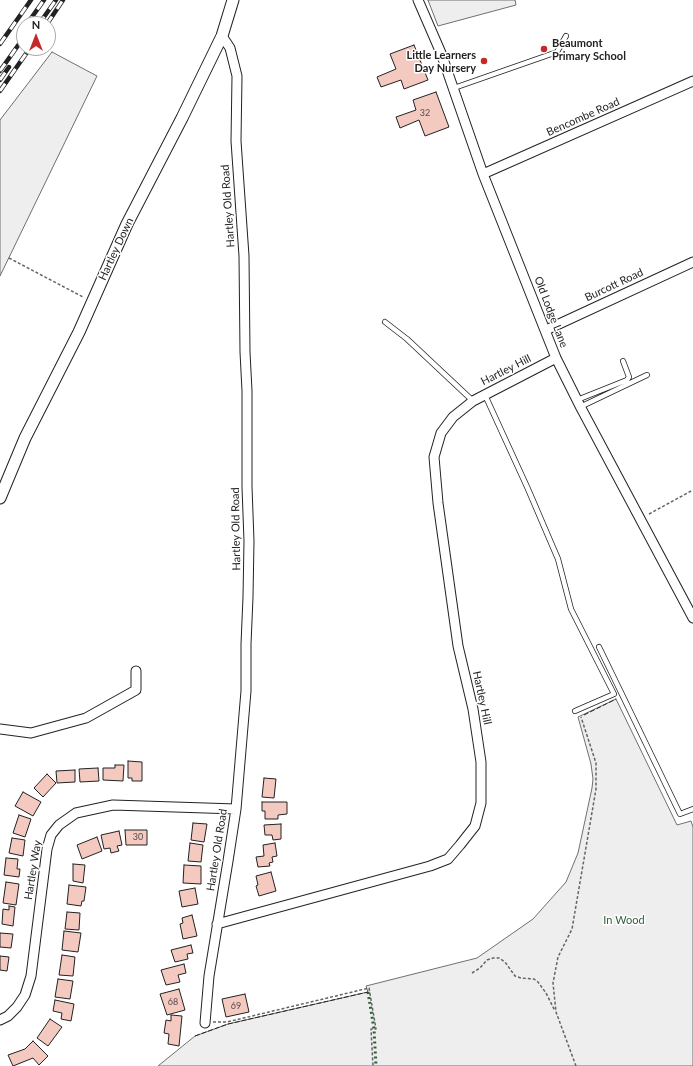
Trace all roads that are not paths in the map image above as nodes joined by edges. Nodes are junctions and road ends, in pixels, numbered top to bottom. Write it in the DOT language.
graph roads {
  1 [pos="233,0"];
  2 [pos="418,0"];
  3 [pos="222,36"];
  4 [pos="566,36"];
  5 [pos="693,81"];
  6 [pos="454,88"];
  7 [pos="483,174"];
  8 [pos="693,262"];
  9 [pos="385,322"];
  10 [pos="546,330"];
  11 [pos="556,358"];
  12 [pos="623,361"];
  13 [pos="647,375"];
  14 [pos="485,394"];
  15 [pos="473,400"];
  16 [pos="578,403"];
  17 [pos="0,498"];
  18 [pos="693,618"];
  19 [pos="599,647"];
  20 [pos="136,671"];
  21 [pos="575,711"];
  22 [pos="0,729"];
  23 [pos="236,809"];
  24 [pos="693,809"];
  25 [pos="217,924"];
  26 [pos="0,1020"];
  27 [pos="205,1023"];
  1 -- 3 [label="street, Hartley Down"];
  2 -- 6 [label="street, Old Lodge Lane"];
  3 -- 17 [label="street, Hartley Down"];
  3 -- 23 [label="street, Hartley Old Road"];
  4 -- 6 [label="lane"];
  5 -- 7 [label="street, Bencombe Road"];
  6 -- 7 [label="street, Old Lodge Lane"];
  7 -- 10 [label="street, Old Lodge Lane"];
  8 -- 10 [label="street, Burcott Road"];
  9 -- 15 [label="lane"];
  10 -- 11 [label="street, Old Lodge Lane"];
  11 -- 14 [label="street, Hartley Hill"];
  11 -- 16 [label="street, Old Lodge Lane"];
  12 -- 16 [label="lane"];
  13 -- 16 [label="lane"];
  14 -- 15 [label="street, Hartley Hill"];
  14 -- 21 [label="lane"];
  15 -- 25 [label="street, Hartley Hill"];
  16 -- 18 [label="street, Old Lodge Lane"];
  19 -- 24 [label="lane"];
  20 -- 22 [label="street"];
  23 -- 25 [label="street, Hartley Old Road"];
  23 -- 26 [label="street, Hartley Way"];
  25 -- 27 [label="street, Hartley Old Road"];
}
